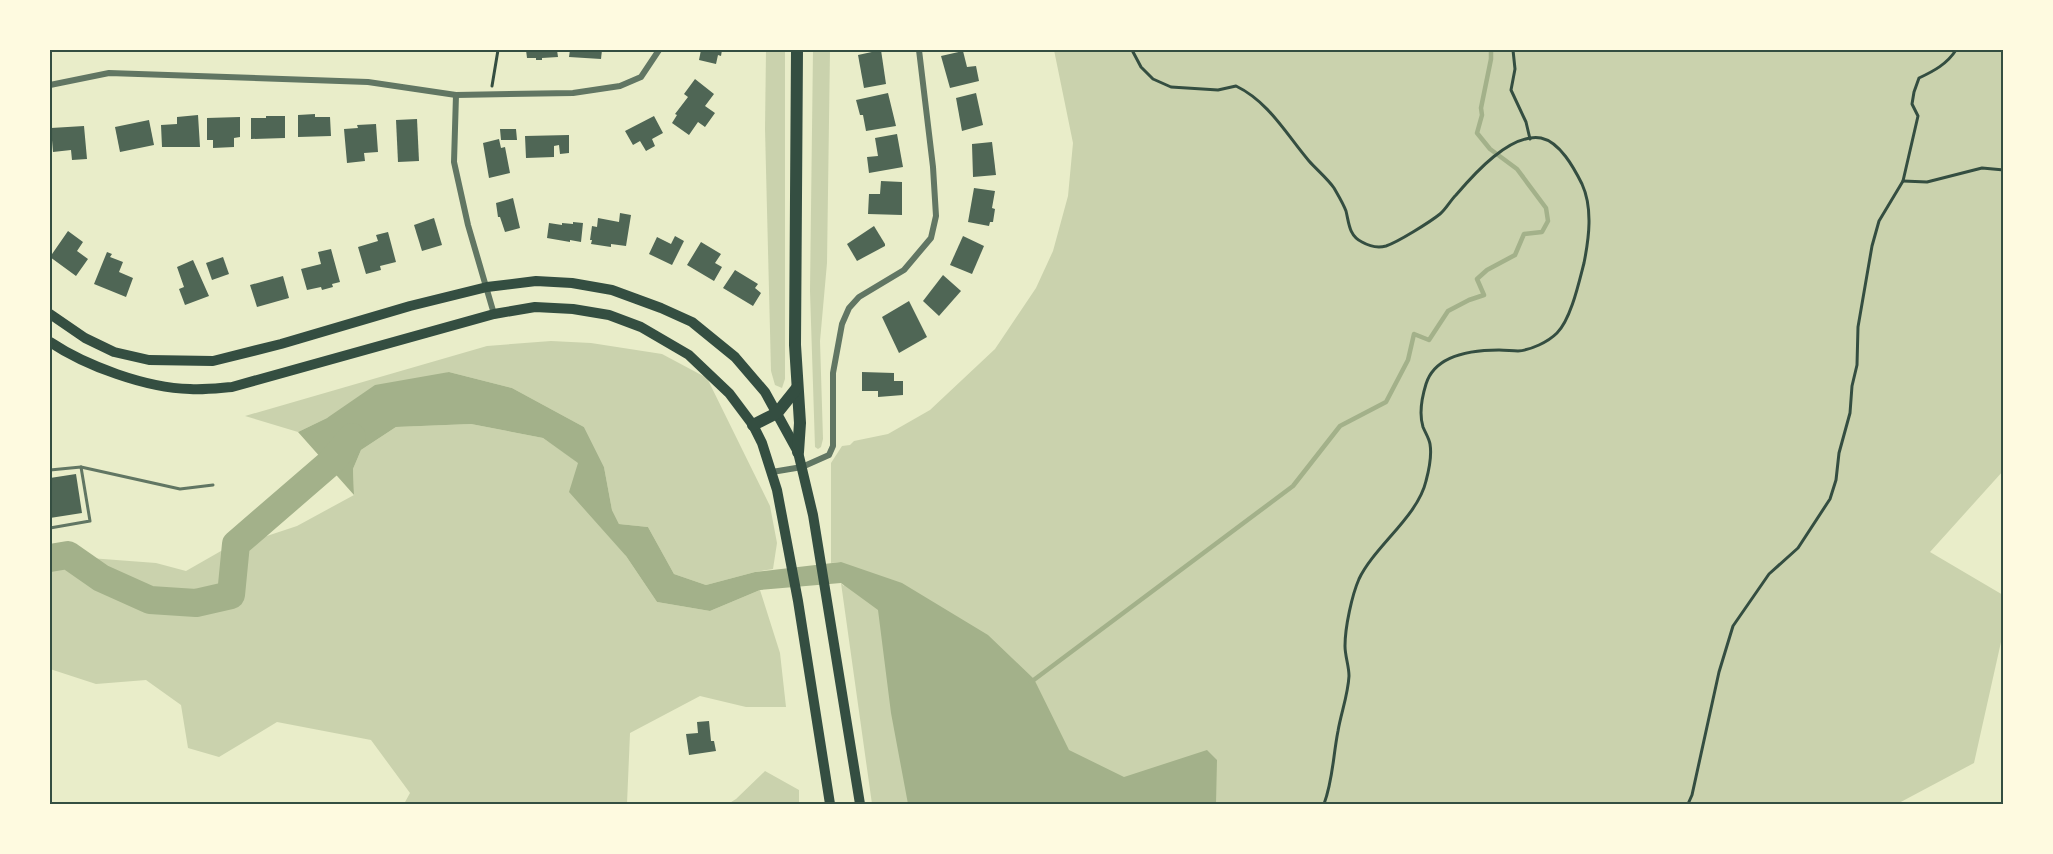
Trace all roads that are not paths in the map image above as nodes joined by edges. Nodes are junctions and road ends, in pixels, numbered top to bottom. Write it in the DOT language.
graph roads {
  1 [pos="659,50"];
  2 [pos="797,50"];
  3 [pos="919,50"];
  4 [pos="50,85"];
  5 [pos="456,95"];
  6 [pos="487,287"];
  7 [pos="50,314"];
  8 [pos="494,314"];
  9 [pos="50,342"];
  10 [pos="797,388"];
  11 [pos="777,413"];
  12 [pos="753,425"];
  13 [pos="798,452"];
  14 [pos="81,467"];
  15 [pos="802,467"];
  16 [pos="50,470"];
  17 [pos="772,472"];
  18 [pos="213,485"];
  19 [pos="50,528"];
  20 [pos="830,804"];
  21 [pos="860,804"];
  1 -- 5 [label="street"];
  2 -- 10 [label="highway"];
  3 -- 15 [label="street"];
  4 -- 5 [label="street"];
  5 -- 6 [label="street"];
  6 -- 7 [label="main road"];
  6 -- 8 [label="street"];
  6 -- 11 [label="main road"];
  8 -- 9 [label="main road"];
  8 -- 12 [label="main road"];
  10 -- 11 [label="highway"];
  10 -- 13 [label="highway"];
  11 -- 12 [label="highway"];
  11 -- 13 [label="main road"];
  12 -- 17 [label="main road"];
  13 -- 15 [label="main road"];
  14 -- 16 [label="lane"];
  14 -- 18 [label="lane"];
  14 -- 19 [label="lane"];
  15 -- 17 [label="street"];
  15 -- 21 [label="main road"];
  17 -- 20 [label="main road"];
}
